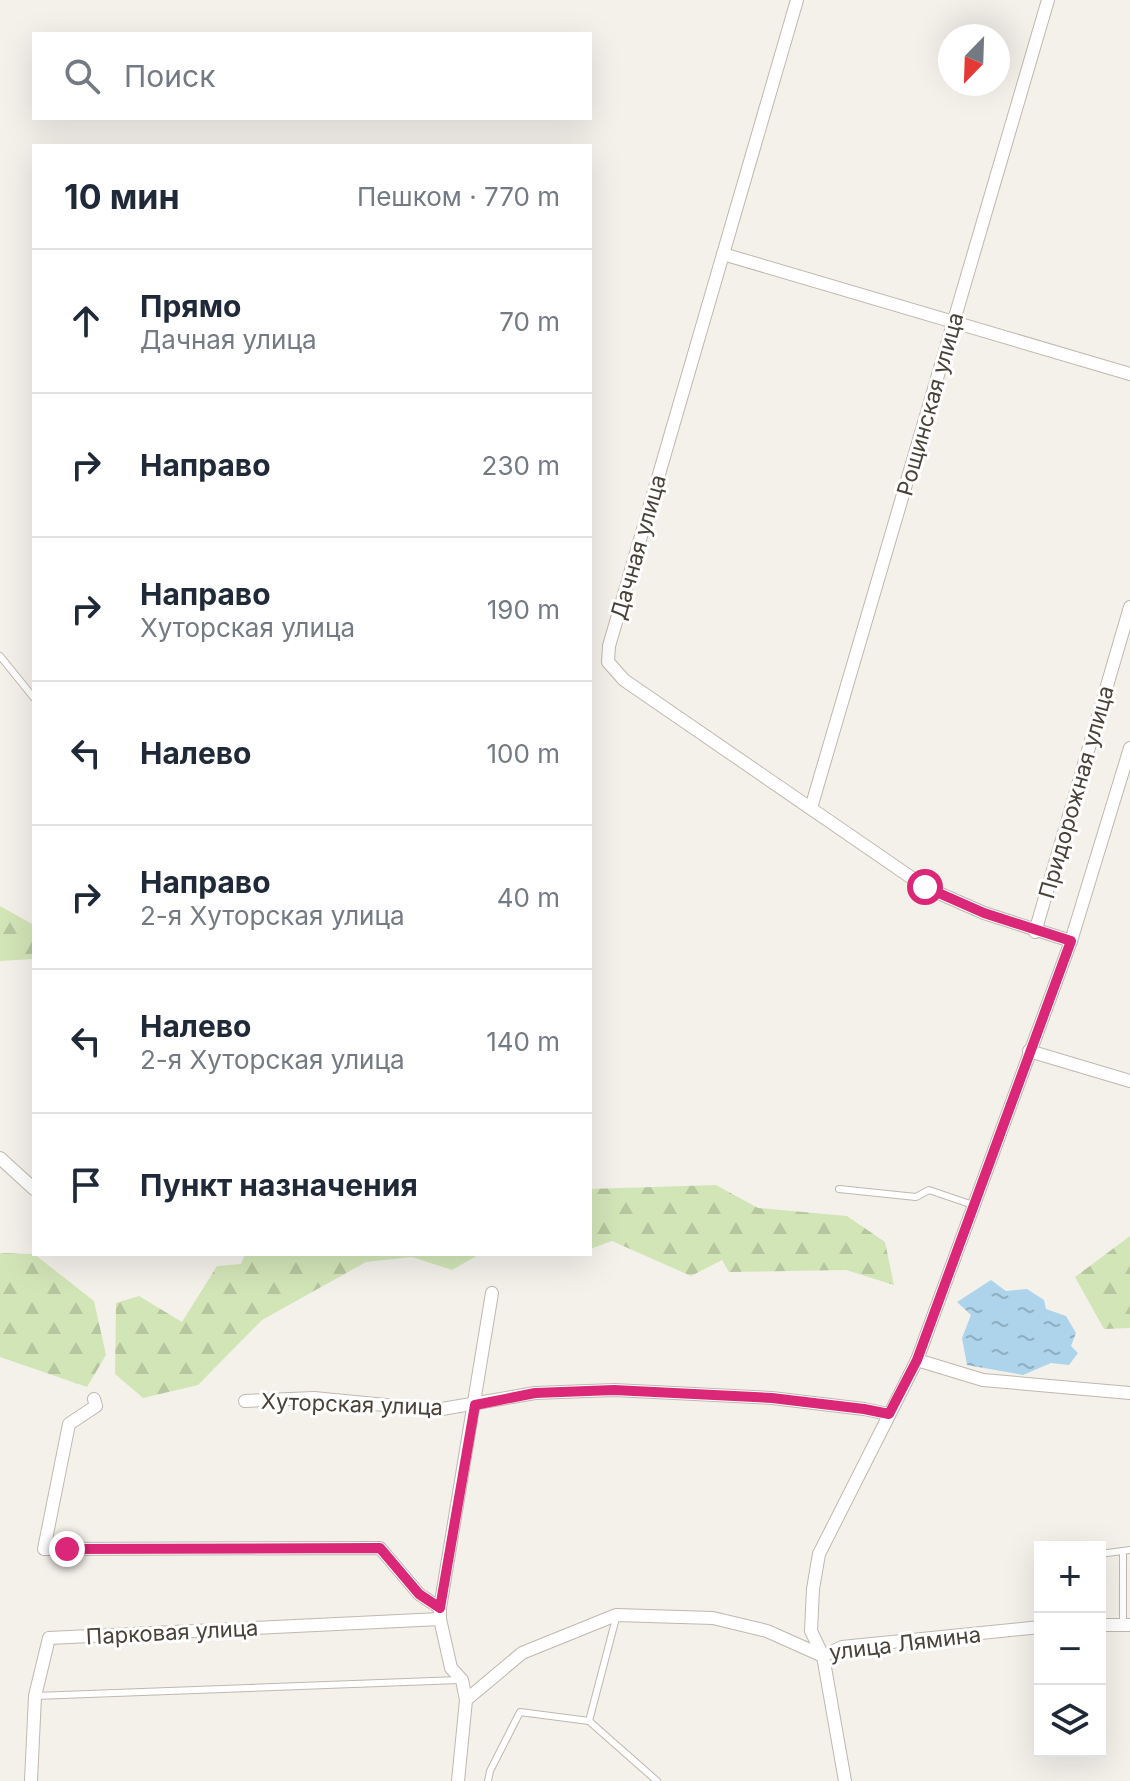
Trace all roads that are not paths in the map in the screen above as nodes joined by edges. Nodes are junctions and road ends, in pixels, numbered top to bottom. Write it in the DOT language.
graph roads {
  1 [pos="797,0"];
  2 [pos="1048,0"];
  3 [pos="723,254"];
  4 [pos="954,321"];
  5 [pos="1130,374"];
  6 [pos="1130,607"];
  7 [pos="0,656"];
  8 [pos="32,696"];
  9 [pos="1130,748"];
  10 [pos="811,808"];
  11 [pos="1035,932"];
  12 [pos="1071,941"];
  13 [pos="1029,1051"];
  14 [pos="1130,1081"];
  15 [pos="0,1158"];
  16 [pos="32,1187"];
  17 [pos="839,1189"];
  18 [pos="973,1205"];
  19 [pos="492,1293"];
  20 [pos="917,1360"];
  21 [pos="1130,1393"];
  22 [pos="94,1399"];
  23 [pos="245,1401"];
  24 [pos="475,1405"];
  25 [pos="889,1414"];
  26 [pos="1126,1550"];
  27 [pos="1106,1553"];
  28 [pos="440,1614"];
  29 [pos="616,1615"];
  30 [pos="1126,1624"];
  31 [pos="1106,1625"];
  32 [pos="1034,1628"];
  33 [pos="823,1656"];
  34 [pos="462,1680"];
  35 [pos="35,1696"];
  36 [pos="466,1700"];
  37 [pos="589,1721"];
  38 [pos="31,1781"];
  39 [pos="458,1781"];
  40 [pos="488,1781"];
  41 [pos="657,1781"];
  42 [pos="845,1781"];
  1 -- 3 [label="street, Дачная улица"];
  2 -- 4 [label="street, Рощинская улица"];
  3 -- 4 [label="street"];
  3 -- 10 [label="street, Дачная улица"];
  4 -- 5 [label="street"];
  4 -- 10 [label="street, Рощинская улица"];
  6 -- 11 [label="street, Придорожная улица"];
  7 -- 8 [label="lane"];
  9 -- 12 [label="street"];
  10 -- 11 [label="street, Дачная улица"];
  11 -- 12 [label="street, Дачная улица"];
  12 -- 13 [label="street"];
  13 -- 14 [label="street"];
  13 -- 18 [label="street"];
  15 -- 16 [label="street"];
  17 -- 18 [label="lane"];
  18 -- 20 [label="street"];
  19 -- 24 [label="street"];
  20 -- 21 [label="street"];
  20 -- 25 [label="street"];
  22 -- 28 [label="street"];
  23 -- 24 [label="street, Хуторская улица"];
  24 -- 25 [label="street, Хуторская улица"];
  24 -- 28 [label="street"];
  25 -- 33 [label="street"];
  26 -- 27 [label="lane"];
  26 -- 30 [label="lane"];
  28 -- 34 [label="street"];
  28 -- 35 [label="street, Парковая улица"];
  29 -- 33 [label="street, улица Лямина"];
  29 -- 36 [label="street, улица Лямина"];
  29 -- 37 [label="lane"];
  30 -- 31 [label="street"];
  32 -- 33 [label="street, улица Лямина"];
  33 -- 42 [label="street"];
  34 -- 35 [label="lane"];
  34 -- 36 [label="street"];
  35 -- 38 [label="street, Парковая улица"];
  36 -- 39 [label="street"];
  37 -- 40 [label="lane"];
  37 -- 41 [label="lane"];
}
